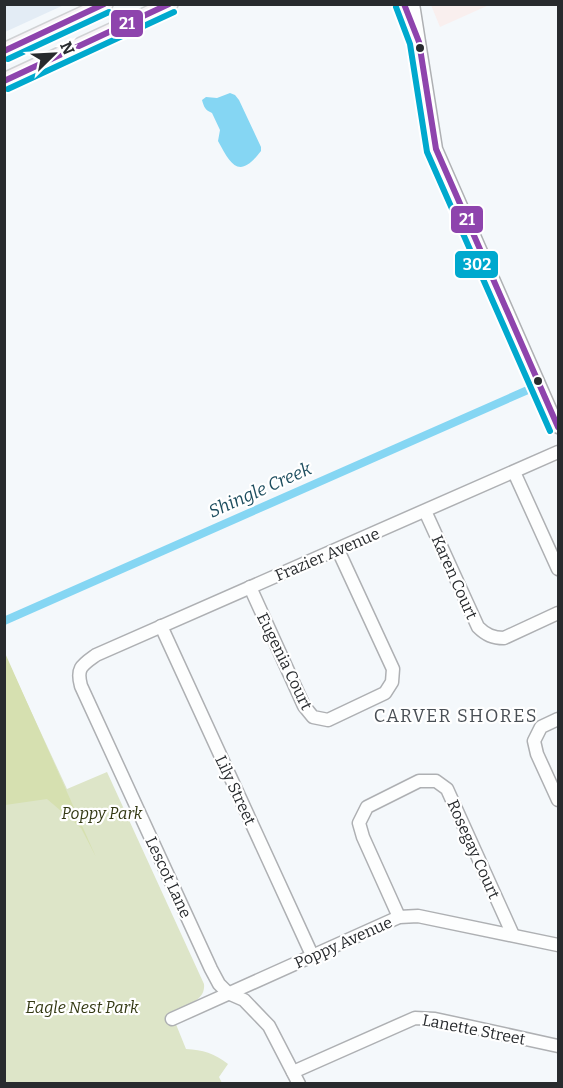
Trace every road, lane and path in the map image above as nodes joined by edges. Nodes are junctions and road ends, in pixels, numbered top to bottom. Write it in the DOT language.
graph roads {
  1 [pos="105,4"];
  2 [pos="170,4"];
  3 [pos="404,4"];
  4 [pos="413,4"];
  5 [pos="419,42"];
  6 [pos="4,51"];
  7 [pos="4,81"];
  8 [pos="558,427"];
  9 [pos="558,452"];
  10 [pos="514,472"];
  11 [pos="425,511"];
  12 [pos="338,550"];
  13 [pos="558,569"];
  14 [pos="250,587"];
  15 [pos="558,613"];
  16 [pos="161,626"];
  17 [pos="96,655"];
  18 [pos="558,719"];
  19 [pos="558,800"];
  20 [pos="399,917"];
  21 [pos="513,935"];
  22 [pos="558,945"];
  23 [pos="312,955"];
  24 [pos="228,993"];
  25 [pos="172,1020"];
  26 [pos="558,1046"];
  27 [pos="296,1078"];
  1 -- 6 [label="main road"];
  2 -- 7 [label="main road"];
  3 -- 5 [label="street"];
  4 -- 5 [label="street"];
  5 -- 8 [label="street"];
  9 -- 10 [label="street, Frazier Avenue"];
  10 -- 11 [label="street, Frazier Avenue"];
  10 -- 13 [label="street"];
  11 -- 12 [label="street, Frazier Avenue"];
  11 -- 15 [label="street, Karen Court"];
  12 -- 14 [label="street, Frazier Avenue"];
  12 -- 14 [label="street, Eugenia Court"];
  14 -- 16 [label="street, Frazier Avenue"];
  16 -- 17 [label="street, Frazier Avenue"];
  16 -- 23 [label="street, Lily Street"];
  17 -- 24 [label="street, Lescot Lane"];
  18 -- 19 [label="street"];
  20 -- 21 [label="street, Poppy Avenue"];
  20 -- 21 [label="street, Rosegay Court"];
  20 -- 23 [label="street, Poppy Avenue"];
  21 -- 22 [label="street, Poppy Avenue"];
  23 -- 24 [label="street, Poppy Avenue"];
  24 -- 25 [label="street, Poppy Avenue"];
  24 -- 27 [label="street, Lescot Lane"];
  26 -- 27 [label="street, Lanette Street"];
}
